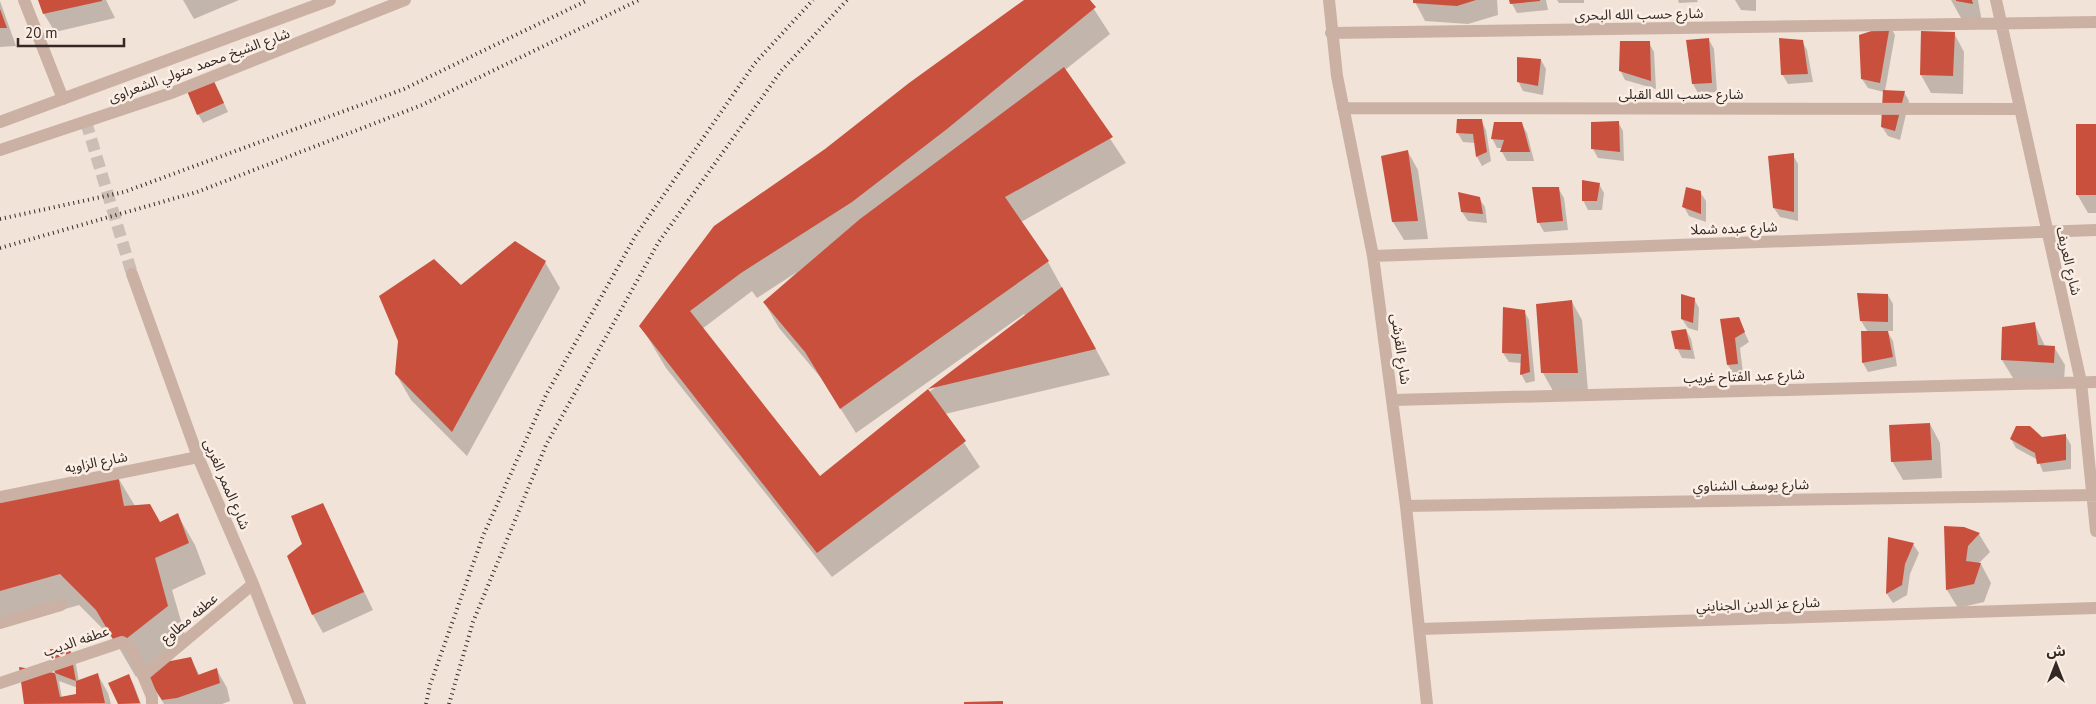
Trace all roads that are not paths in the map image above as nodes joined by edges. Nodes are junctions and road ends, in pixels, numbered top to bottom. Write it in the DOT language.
graph roads {
  1 [pos="24,0"];
  2 [pos="328,0"];
  3 [pos="405,0"];
  4 [pos="1329,0"];
  5 [pos="1996,0"];
  6 [pos="2096,22"];
  7 [pos="2002,23"];
  8 [pos="1332,33"];
  9 [pos="63,99"];
  10 [pos="1343,108"];
  11 [pos="2020,109"];
  12 [pos="0,122"];
  13 [pos="0,150"];
  14 [pos="2096,230"];
  15 [pos="2048,232"];
  16 [pos="1373,256"];
  17 [pos="132,274"];
  18 [pos="2081,382"];
  19 [pos="2096,382"];
  20 [pos="1393,400"];
  21 [pos="198,457"];
  22 [pos="2095,495"];
  23 [pos="0,497"];
  24 [pos="1406,506"];
  25 [pos="2096,531"];
  26 [pos="253,584"];
  27 [pos="61,605"];
  28 [pos="2096,608"];
  29 [pos="0,623"];
  30 [pos="1420,629"];
  31 [pos="143,676"];
  32 [pos="0,683"];
  33 [pos="152,704"];
  34 [pos="300,704"];
  35 [pos="1427,704"];
  1 -- 9 [label="street"];
  2 -- 9 [label="street, شارع الشيخ محمد متولي الشعراوى"];
  3 -- 13 [label="street, شارع الشيخ محمد متولي الشعراوى"];
  4 -- 8 [label="street, شارع القرشى"];
  5 -- 7 [label="street, شارع العريف"];
  6 -- 7 [label="street, شارع حسب الله البحرى"];
  7 -- 8 [label="street, شارع حسب الله البحرى"];
  7 -- 11 [label="street, شارع العريف"];
  8 -- 10 [label="street, شارع القرشى"];
  9 -- 12 [label="street, شارع الشيخ محمد متولي الشعراوى"];
  10 -- 11 [label="street, شارع حسب الله القبلى"];
  10 -- 16 [label="street, شارع القرشى"];
  11 -- 15 [label="street, شارع العريف"];
  14 -- 15 [label="street, شارع عبده شملا"];
  15 -- 16 [label="street, شارع عبده شملا"];
  15 -- 18 [label="street, شارع العريف"];
  16 -- 20 [label="street, شارع القرشى"];
  17 -- 21 [label="street, شارع الممر الغربى"];
  18 -- 19 [label="street, شارع عبد الفتاح غريب"];
  18 -- 20 [label="street, شارع عبد الفتاح غريب"];
  18 -- 22 [label="street, شارع العريف"];
  20 -- 24 [label="street, شارع القرشى"];
  21 -- 23 [label="street, شارع الزاويه"];
  21 -- 26 [label="street, شارع الممر الغربى"];
  22 -- 24 [label="street, شارع يوسف الشناوي"];
  22 -- 25 [label="street, شارع العريف"];
  24 -- 30 [label="street, شارع القرشى"];
  26 -- 31 [label="street, عطفه مطاوع"];
  26 -- 34 [label="street, شارع الممر الغربى"];
  27 -- 29 [label="street"];
  28 -- 30 [label="street, شارع عز الدين الجنايني"];
  30 -- 35 [label="street, شارع القرشى"];
  31 -- 32 [label="street, عطفه الديب"];
  31 -- 33 [label="street, عطفه الديب"];
}
